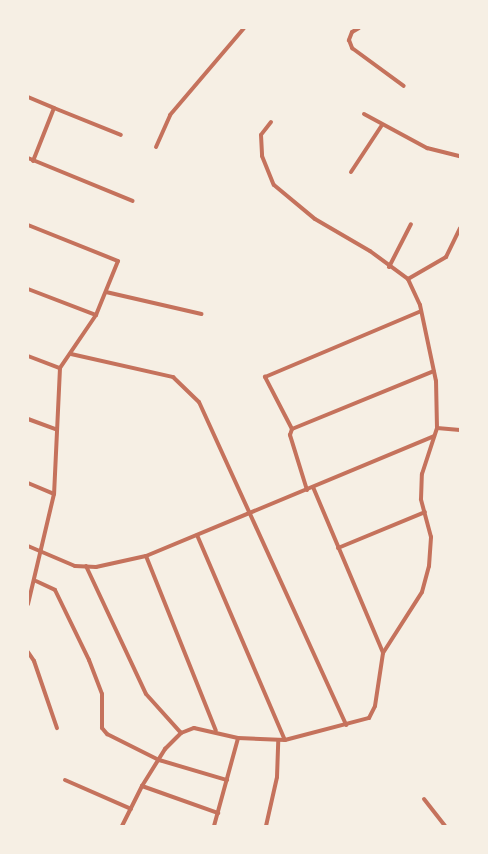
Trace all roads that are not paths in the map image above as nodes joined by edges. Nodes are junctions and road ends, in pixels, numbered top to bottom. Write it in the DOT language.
graph roads {
  1 [pos="244,28"];
  2 [pos="359,28"];
  3 [pos="404,86"];
  4 [pos="28,97"];
  5 [pos="54,108"];
  6 [pos="364,114"];
  7 [pos="271,122"];
  8 [pos="382,125"];
  9 [pos="121,135"];
  10 [pos="156,147"];
  11 [pos="460,156"];
  12 [pos="28,158"];
  13 [pos="33,161"];
  14 [pos="351,172"];
  15 [pos="133,201"];
  16 [pos="411,224"];
  17 [pos="28,225"];
  18 [pos="460,228"];
  19 [pos="389,267"];
  20 [pos="408,279"];
  21 [pos="28,290"];
  22 [pos="106,292"];
  23 [pos="421,311"];
  24 [pos="201,314"];
  25 [pos="96,315"];
  26 [pos="71,354"];
  27 [pos="28,356"];
  28 [pos="60,368"];
  29 [pos="434,371"];
  30 [pos="28,418"];
  31 [pos="436,428"];
  32 [pos="56,429"];
  33 [pos="292,429"];
  34 [pos="460,430"];
  35 [pos="434,436"];
  36 [pos="28,484"];
  37 [pos="313,487"];
  38 [pos="307,490"];
  39 [pos="54,494"];
  40 [pos="425,512"];
  41 [pos="250,513"];
  42 [pos="197,535"];
  43 [pos="28,546"];
  44 [pos="338,548"];
  45 [pos="38,550"];
  46 [pos="146,556"];
  47 [pos="86,566"];
  48 [pos="36,581"];
  49 [pos="28,604"];
  50 [pos="28,652"];
  51 [pos="383,654"];
  52 [pos="346,725"];
  53 [pos="57,728"];
  54 [pos="216,731"];
  55 [pos="181,733"];
  56 [pos="238,738"];
  57 [pos="278,740"];
  58 [pos="285,740"];
  59 [pos="159,760"];
  60 [pos="65,780"];
  61 [pos="227,780"];
  62 [pos="142,786"];
  63 [pos="424,799"];
  64 [pos="131,809"];
  65 [pos="218,813"];
  66 [pos="122,826"];
  67 [pos="214,826"];
  68 [pos="266,826"];
  69 [pos="445,826"];
  1 -- 10 [label="street"];
  2 -- 3 [label="street"];
  4 -- 5 [label="street"];
  5 -- 9 [label="street"];
  5 -- 13 [label="street"];
  6 -- 8 [label="street"];
  7 -- 19 [label="street"];
  8 -- 11 [label="street"];
  8 -- 14 [label="street"];
  12 -- 13 [label="street"];
  13 -- 15 [label="street"];
  16 -- 19 [label="street"];
  17 -- 22 [label="street"];
  18 -- 20 [label="street"];
  19 -- 20 [label="street"];
  20 -- 23 [label="street"];
  21 -- 25 [label="street"];
  22 -- 24 [label="street"];
  22 -- 25 [label="street"];
  23 -- 29 [label="street"];
  23 -- 33 [label="street"];
  25 -- 26 [label="street"];
  26 -- 28 [label="street"];
  26 -- 41 [label="street"];
  27 -- 28 [label="street"];
  28 -- 32 [label="street"];
  29 -- 31 [label="street"];
  29 -- 33 [label="street"];
  30 -- 32 [label="street"];
  31 -- 34 [label="street"];
  31 -- 35 [label="street"];
  32 -- 39 [label="street"];
  33 -- 38 [label="street"];
  35 -- 37 [label="street"];
  35 -- 40 [label="street"];
  36 -- 39 [label="street"];
  37 -- 38 [label="street"];
  37 -- 44 [label="street"];
  38 -- 41 [label="street"];
  39 -- 45 [label="street"];
  40 -- 44 [label="street"];
  40 -- 51 [label="street"];
  41 -- 42 [label="street"];
  41 -- 52 [label="street"];
  42 -- 46 [label="street"];
  42 -- 58 [label="street"];
  43 -- 45 [label="street"];
  44 -- 51 [label="street"];
  45 -- 47 [label="street"];
  45 -- 48 [label="street"];
  46 -- 47 [label="street"];
  46 -- 54 [label="street"];
  47 -- 55 [label="street"];
  48 -- 49 [label="street"];
  48 -- 59 [label="street"];
  50 -- 53 [label="street"];
  51 -- 52 [label="street"];
  52 -- 58 [label="street"];
  54 -- 55 [label="street"];
  54 -- 56 [label="street"];
  55 -- 59 [label="street"];
  56 -- 57 [label="street"];
  56 -- 61 [label="street"];
  57 -- 58 [label="street"];
  57 -- 68 [label="street"];
  59 -- 61 [label="street"];
  59 -- 62 [label="street"];
  60 -- 64 [label="street"];
  61 -- 65 [label="street"];
  62 -- 64 [label="street"];
  62 -- 65 [label="street"];
  63 -- 69 [label="street"];
  64 -- 66 [label="street"];
  65 -- 67 [label="street"];
}
